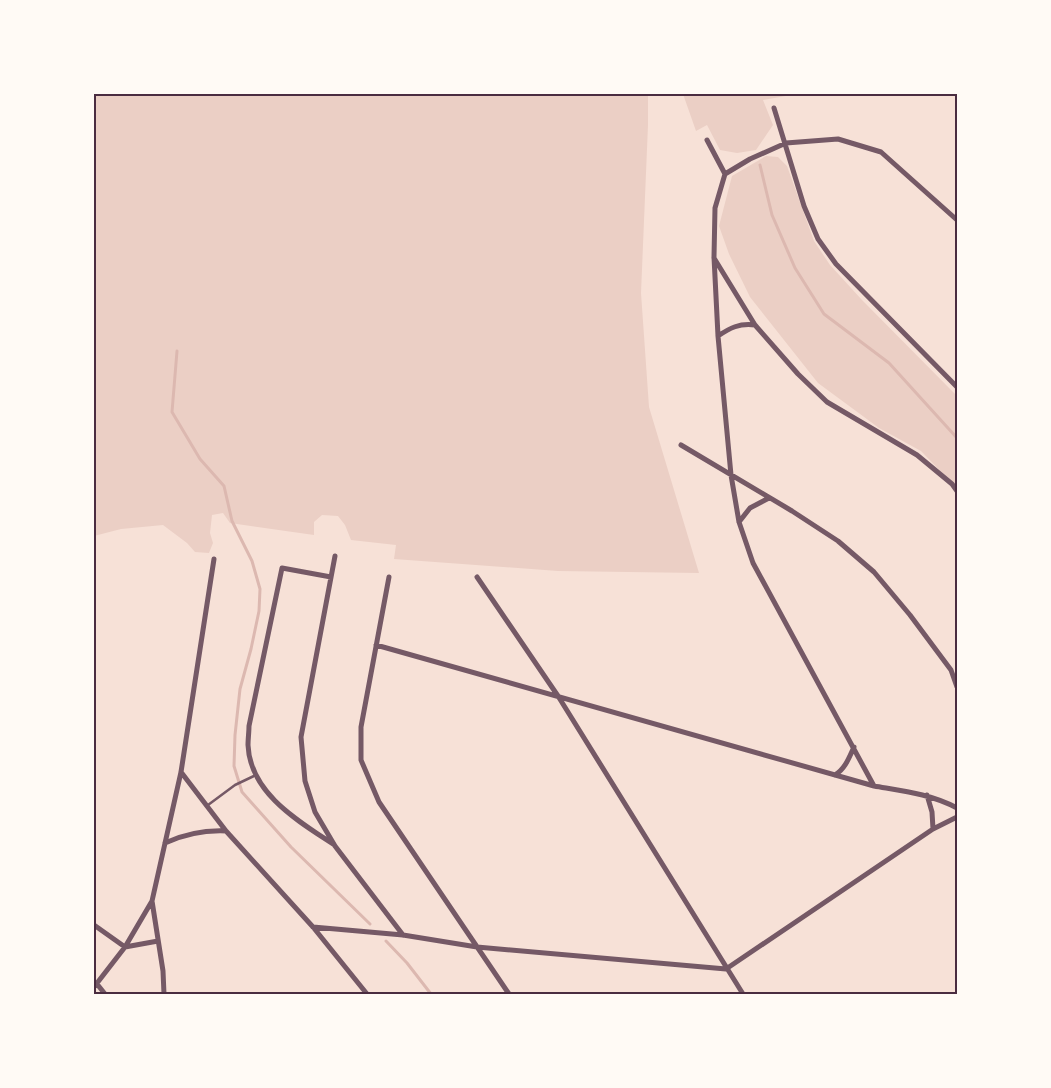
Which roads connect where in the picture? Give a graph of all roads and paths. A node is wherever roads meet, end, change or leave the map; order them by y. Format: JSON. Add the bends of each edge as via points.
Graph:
{"nodes":[{"id":1,"x":774,"y":108,"type":"dead end"},
{"id":2,"x":707,"y":140,"type":"dead end"},
{"id":3,"x":786,"y":143,"type":"junction"},
{"id":4,"x":724,"y":174,"type":"junction"},
{"id":5,"x":957,"y":220,"type":"edge"},
{"id":6,"x":714,"y":257,"type":"junction"},
{"id":7,"x":755,"y":325,"type":"junction"},
{"id":8,"x":718,"y":336,"type":"junction"},
{"id":9,"x":957,"y":387,"type":"edge"},
{"id":10,"x":681,"y":445,"type":"dead end"},
{"id":11,"x":731,"y":475,"type":"junction"},
{"id":12,"x":957,"y":491,"type":"edge"},
{"id":13,"x":769,"y":498,"type":"junction"},
{"id":14,"x":739,"y":522,"type":"junction"},
{"id":15,"x":336,"y":556,"type":"dead end"},
{"id":16,"x":214,"y":559,"type":"dead end"},
{"id":17,"x":331,"y":577,"type":"junction"},
{"id":18,"x":389,"y":577,"type":"dead end"},
{"id":19,"x":476,"y":577,"type":"dead end"},
{"id":20,"x":376,"y":645,"type":"junction"},
{"id":21,"x":957,"y":687,"type":"edge"},
{"id":22,"x":558,"y":696,"type":"junction"},
{"id":23,"x":854,"y":747,"type":"junction"},
{"id":24,"x":180,"y":772,"type":"junction"},
{"id":25,"x":256,"y":775,"type":"junction"},
{"id":26,"x":835,"y":775,"type":"junction"},
{"id":27,"x":874,"y":786,"type":"junction"},
{"id":28,"x":927,"y":795,"type":"junction"},
{"id":29,"x":207,"y":806,"type":"junction"},
{"id":30,"x":957,"y":808,"type":"edge"},
{"id":31,"x":957,"y":817,"type":"edge"},
{"id":32,"x":933,"y":829,"type":"junction"},
{"id":33,"x":226,"y":831,"type":"junction"},
{"id":34,"x":165,"y":843,"type":"junction"},
{"id":35,"x":335,"y":846,"type":"junction"},
{"id":36,"x":152,"y":901,"type":"junction"},
{"id":37,"x":94,"y":925,"type":"edge"},
{"id":38,"x":313,"y":927,"type":"junction"},
{"id":39,"x":403,"y":935,"type":"junction"},
{"id":40,"x":158,"y":941,"type":"junction"},
{"id":41,"x":125,"y":947,"type":"junction"},
{"id":42,"x":477,"y":947,"type":"junction"},
{"id":43,"x":726,"y":969,"type":"junction"},
{"id":44,"x":96,"y":985,"type":"edge"},
{"id":45,"x":105,"y":994,"type":"edge"},
{"id":46,"x":164,"y":994,"type":"edge"},
{"id":47,"x":367,"y":994,"type":"edge"},
{"id":48,"x":509,"y":994,"type":"edge"},
{"id":49,"x":743,"y":994,"type":"edge"}],
"edges":[{"from":1,"to":3,"type":"street"},
{"from":2,"to":4,"type":"street"},
{"from":3,"to":4,"type":"street"},
{"from":3,"to":5,"type":"street","via":[[838,139],[880,152]]},
{"from":3,"to":9,"type":"street","via":[[804,206],[818,239],[836,264]]},
{"from":4,"to":6,"type":"street","via":[[715,208]]},
{"from":6,"to":7,"type":"street"},
{"from":6,"to":8,"type":"street"},
{"from":7,"to":8,"type":"street","via":[[743,324]]},
{"from":7,"to":12,"type":"street","via":[[827,402],[917,455]]},
{"from":8,"to":11,"type":"street"},
{"from":10,"to":11,"type":"street"},
{"from":11,"to":13,"type":"street"},
{"from":11,"to":14,"type":"street"},
{"from":13,"to":14,"type":"street","via":[[750,508]]},
{"from":13,"to":21,"type":"street","via":[[838,541],[874,572],[928,638],[950,670]]},
{"from":14,"to":23,"type":"street","via":[[753,563]]},
{"from":15,"to":17,"type":"street"},
{"from":16,"to":24,"type":"street"},
{"from":17,"to":25,"type":"street","via":[[282,568],[249,726],[248,746]]},
{"from":17,"to":35,"type":"street","via":[[300,737],[305,781],[316,812]]},
{"from":18,"to":20,"type":"street"},
{"from":19,"to":22,"type":"street"},
{"from":20,"to":22,"type":"street"},
{"from":20,"to":42,"type":"street","via":[[361,727],[361,760],[379,802]]},
{"from":22,"to":26,"type":"street"},
{"from":22,"to":43,"type":"street"},
{"from":23,"to":26,"type":"street","via":[[845,766]]},
{"from":23,"to":27,"type":"street"},
{"from":24,"to":29,"type":"street"},
{"from":24,"to":34,"type":"street"},
{"from":25,"to":29,"type":"lane","via":[[235,785]]},
{"from":25,"to":35,"type":"street","via":[[290,815]]},
{"from":26,"to":27,"type":"street"},
{"from":27,"to":28,"type":"street"},
{"from":28,"to":30,"type":"street"},
{"from":28,"to":32,"type":"street"},
{"from":29,"to":33,"type":"street"},
{"from":31,"to":32,"type":"street"},
{"from":32,"to":43,"type":"street"},
{"from":33,"to":34,"type":"street","via":[[194,832]]},
{"from":33,"to":38,"type":"street"},
{"from":34,"to":36,"type":"street"},
{"from":35,"to":39,"type":"street"},
{"from":36,"to":40,"type":"street"},
{"from":36,"to":41,"type":"street"},
{"from":37,"to":41,"type":"street"},
{"from":38,"to":39,"type":"street"},
{"from":38,"to":47,"type":"street"},
{"from":39,"to":42,"type":"street"},
{"from":40,"to":41,"type":"street"},
{"from":40,"to":46,"type":"street"},
{"from":41,"to":44,"type":"street"},
{"from":42,"to":43,"type":"street"},
{"from":42,"to":48,"type":"street"},
{"from":43,"to":49,"type":"street"},
{"from":44,"to":45,"type":"street"}]}
